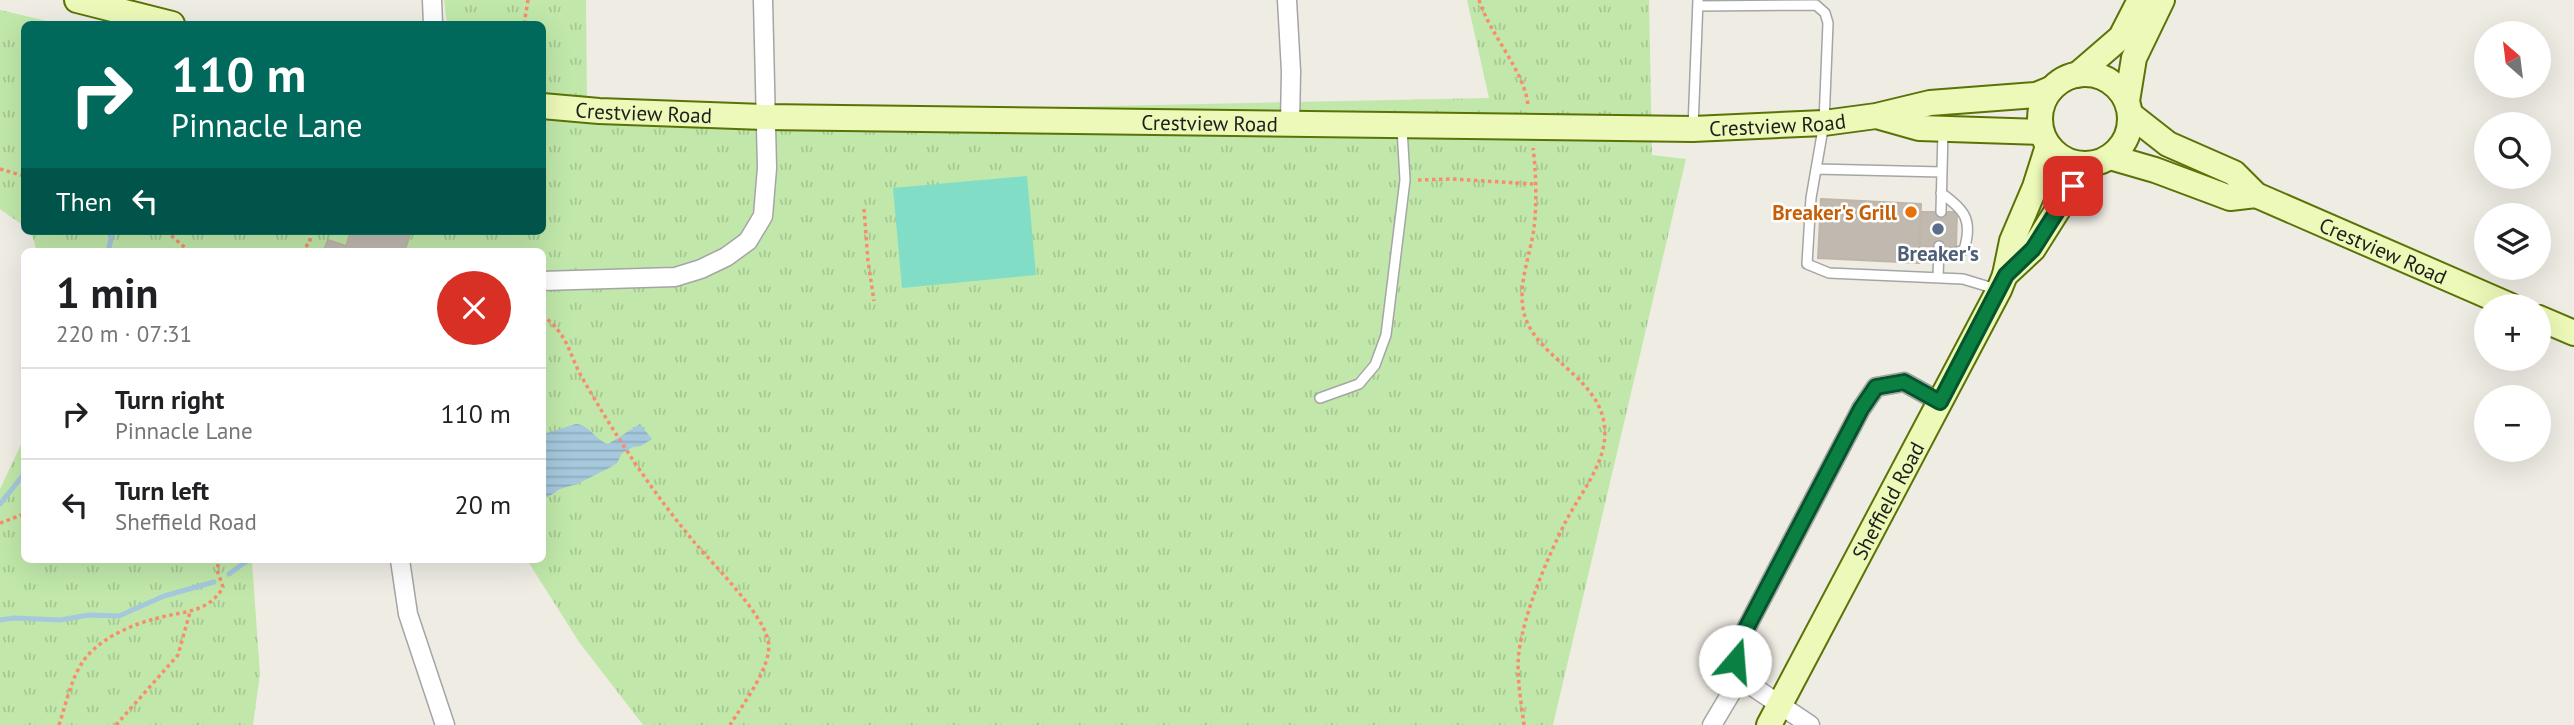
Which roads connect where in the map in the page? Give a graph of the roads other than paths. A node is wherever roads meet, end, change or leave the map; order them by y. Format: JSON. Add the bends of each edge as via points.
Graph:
{"nodes":[{"id":1,"x":77,"y":0,"type":"edge"},
{"id":2,"x":432,"y":0,"type":"edge"},
{"id":3,"x":763,"y":0,"type":"edge"},
{"id":4,"x":1287,"y":0,"type":"edge"},
{"id":5,"x":2140,"y":0,"type":"edge"},
{"id":6,"x":2162,"y":0,"type":"edge"},
{"id":7,"x":1698,"y":3,"type":"edge"},
{"id":8,"x":160,"y":21,"type":"edge"},
{"id":9,"x":433,"y":21,"type":"edge"},
{"id":10,"x":2077,"y":75,"type":"junction"},
{"id":11,"x":2051,"y":89,"type":"junction"},
{"id":12,"x":546,"y":106,"type":"edge"},
{"id":13,"x":2129,"y":108,"type":"junction"},
{"id":14,"x":1876,"y":116,"type":"junction"},
{"id":15,"x":765,"y":117,"type":"junction"},
{"id":16,"x":1824,"y":123,"type":"junction"},
{"id":17,"x":1290,"y":124,"type":"junction"},
{"id":18,"x":1402,"y":126,"type":"junction"},
{"id":19,"x":1693,"y":129,"type":"junction"},
{"id":20,"x":1942,"y":129,"type":"junction"},
{"id":21,"x":2044,"y":139,"type":"junction"},
{"id":22,"x":2110,"y":157,"type":"junction"},
{"id":23,"x":2086,"y":165,"type":"junction"},
{"id":24,"x":1816,"y":169,"type":"junction"},
{"id":25,"x":1942,"y":172,"type":"junction"},
{"id":26,"x":1941,"y":193,"type":"junction"},
{"id":27,"x":2256,"y":195,"type":"junction"},
{"id":28,"x":1941,"y":212,"type":"dead end"},
{"id":29,"x":1939,"y":246,"type":"dead end"},
{"id":30,"x":1938,"y":258,"type":"junction"},
{"id":31,"x":1938,"y":278,"type":"junction"},
{"id":32,"x":546,"y":281,"type":"edge"},
{"id":33,"x":2003,"y":282,"type":"junction"},
{"id":34,"x":2483,"y":294,"type":"edge"},
{"id":35,"x":2551,"y":323,"type":"edge"},
{"id":36,"x":2574,"y":334,"type":"edge"},
{"id":37,"x":1320,"y":398,"type":"dead end"},
{"id":38,"x":1940,"y":402,"type":"junction"},
{"id":39,"x":400,"y":563,"type":"edge"},
{"id":40,"x":1740,"y":678,"type":"junction"},
{"id":41,"x":1775,"y":715,"type":"edge"},
{"id":42,"x":445,"y":725,"type":"edge"},
{"id":43,"x":1713,"y":725,"type":"edge"},
{"id":44,"x":1810,"y":725,"type":"edge"}],
"edges":[{"from":1,"to":8,"type":"street"},
{"from":2,"to":9,"type":"street"},
{"from":3,"to":15,"type":"street"},
{"from":4,"to":17,"type":"street"},
{"from":5,"to":10,"type":"street","via":[[2121,37]]},
{"from":6,"to":13,"type":"street","via":[[2134,58]]},
{"from":7,"to":16,"type":"lane","via":[[1816,5],[1825,13]]},
{"from":7,"to":19,"type":"lane"},
{"from":10,"to":11,"type":"street"},
{"from":10,"to":13,"type":"street","via":[[2107,79],[2119,88]]},
{"from":11,"to":14,"type":"street","name":"Crestview Road","via":[[2036,95],[1930,103]]},
{"from":11,"to":21,"type":"street","via":[[2041,109]]},
{"from":12,"to":15,"type":"street","name":"Crestview Road"},
{"from":13,"to":22,"type":"street","via":[[2130,130],[2124,144]]},
{"from":13,"to":27,"type":"street","name":"Crestview Road","via":[[2168,144],[2234,173]]},
{"from":14,"to":16,"type":"street","name":"Crestview Road"},
{"from":14,"to":20,"type":"street","name":"Crestview Road"},
{"from":15,"to":17,"type":"street","name":"Crestview Road"},
{"from":15,"to":32,"type":"street","via":[[763,216],[748,241],[701,270],[675,277]]},
{"from":16,"to":19,"type":"street","name":"Crestview Road"},
{"from":16,"to":24,"type":"lane"},
{"from":17,"to":18,"type":"street","name":"Crestview Road"},
{"from":18,"to":19,"type":"street","name":"Crestview Road"},
{"from":18,"to":37,"type":"lane","via":[[1405,180],[1386,335],[1375,365],[1359,384]]},
{"from":20,"to":21,"type":"street","name":"Crestview Road"},
{"from":20,"to":25,"type":"lane"},
{"from":21,"to":23,"type":"street","via":[[2058,156]]},
{"from":21,"to":33,"type":"street","name":"Sheffield Road","via":[[2035,187],[2012,241]]},
{"from":22,"to":23,"type":"street"},
{"from":22,"to":27,"type":"street","name":"Crestview Road","via":[[2230,198]]},
{"from":23,"to":33,"type":"street","name":"Sheffield Road","via":[[2033,249]]},
{"from":24,"to":25,"type":"lane"},
{"from":24,"to":31,"type":"lane","via":[[1807,264],[1829,273]]},
{"from":25,"to":26,"type":"lane"},
{"from":26,"to":28,"type":"lane"},
{"from":26,"to":30,"type":"lane","via":[[1962,208],[1968,238],[1964,250]]},
{"from":27,"to":34,"type":"street","name":"Crestview Road"},
{"from":29,"to":30,"type":"lane"},
{"from":30,"to":31,"type":"lane"},
{"from":31,"to":33,"type":"lane"},
{"from":33,"to":38,"type":"street","name":"Sheffield Road"},
{"from":35,"to":36,"type":"street"},
{"from":38,"to":40,"type":"street","via":[[1904,382],[1876,387],[1737,646]]},
{"from":38,"to":41,"type":"street","name":"Sheffield Road"},
{"from":39,"to":42,"type":"street","via":[[408,614]]},
{"from":40,"to":41,"type":"street"},
{"from":40,"to":43,"type":"street"},
{"from":41,"to":44,"type":"street"}]}
